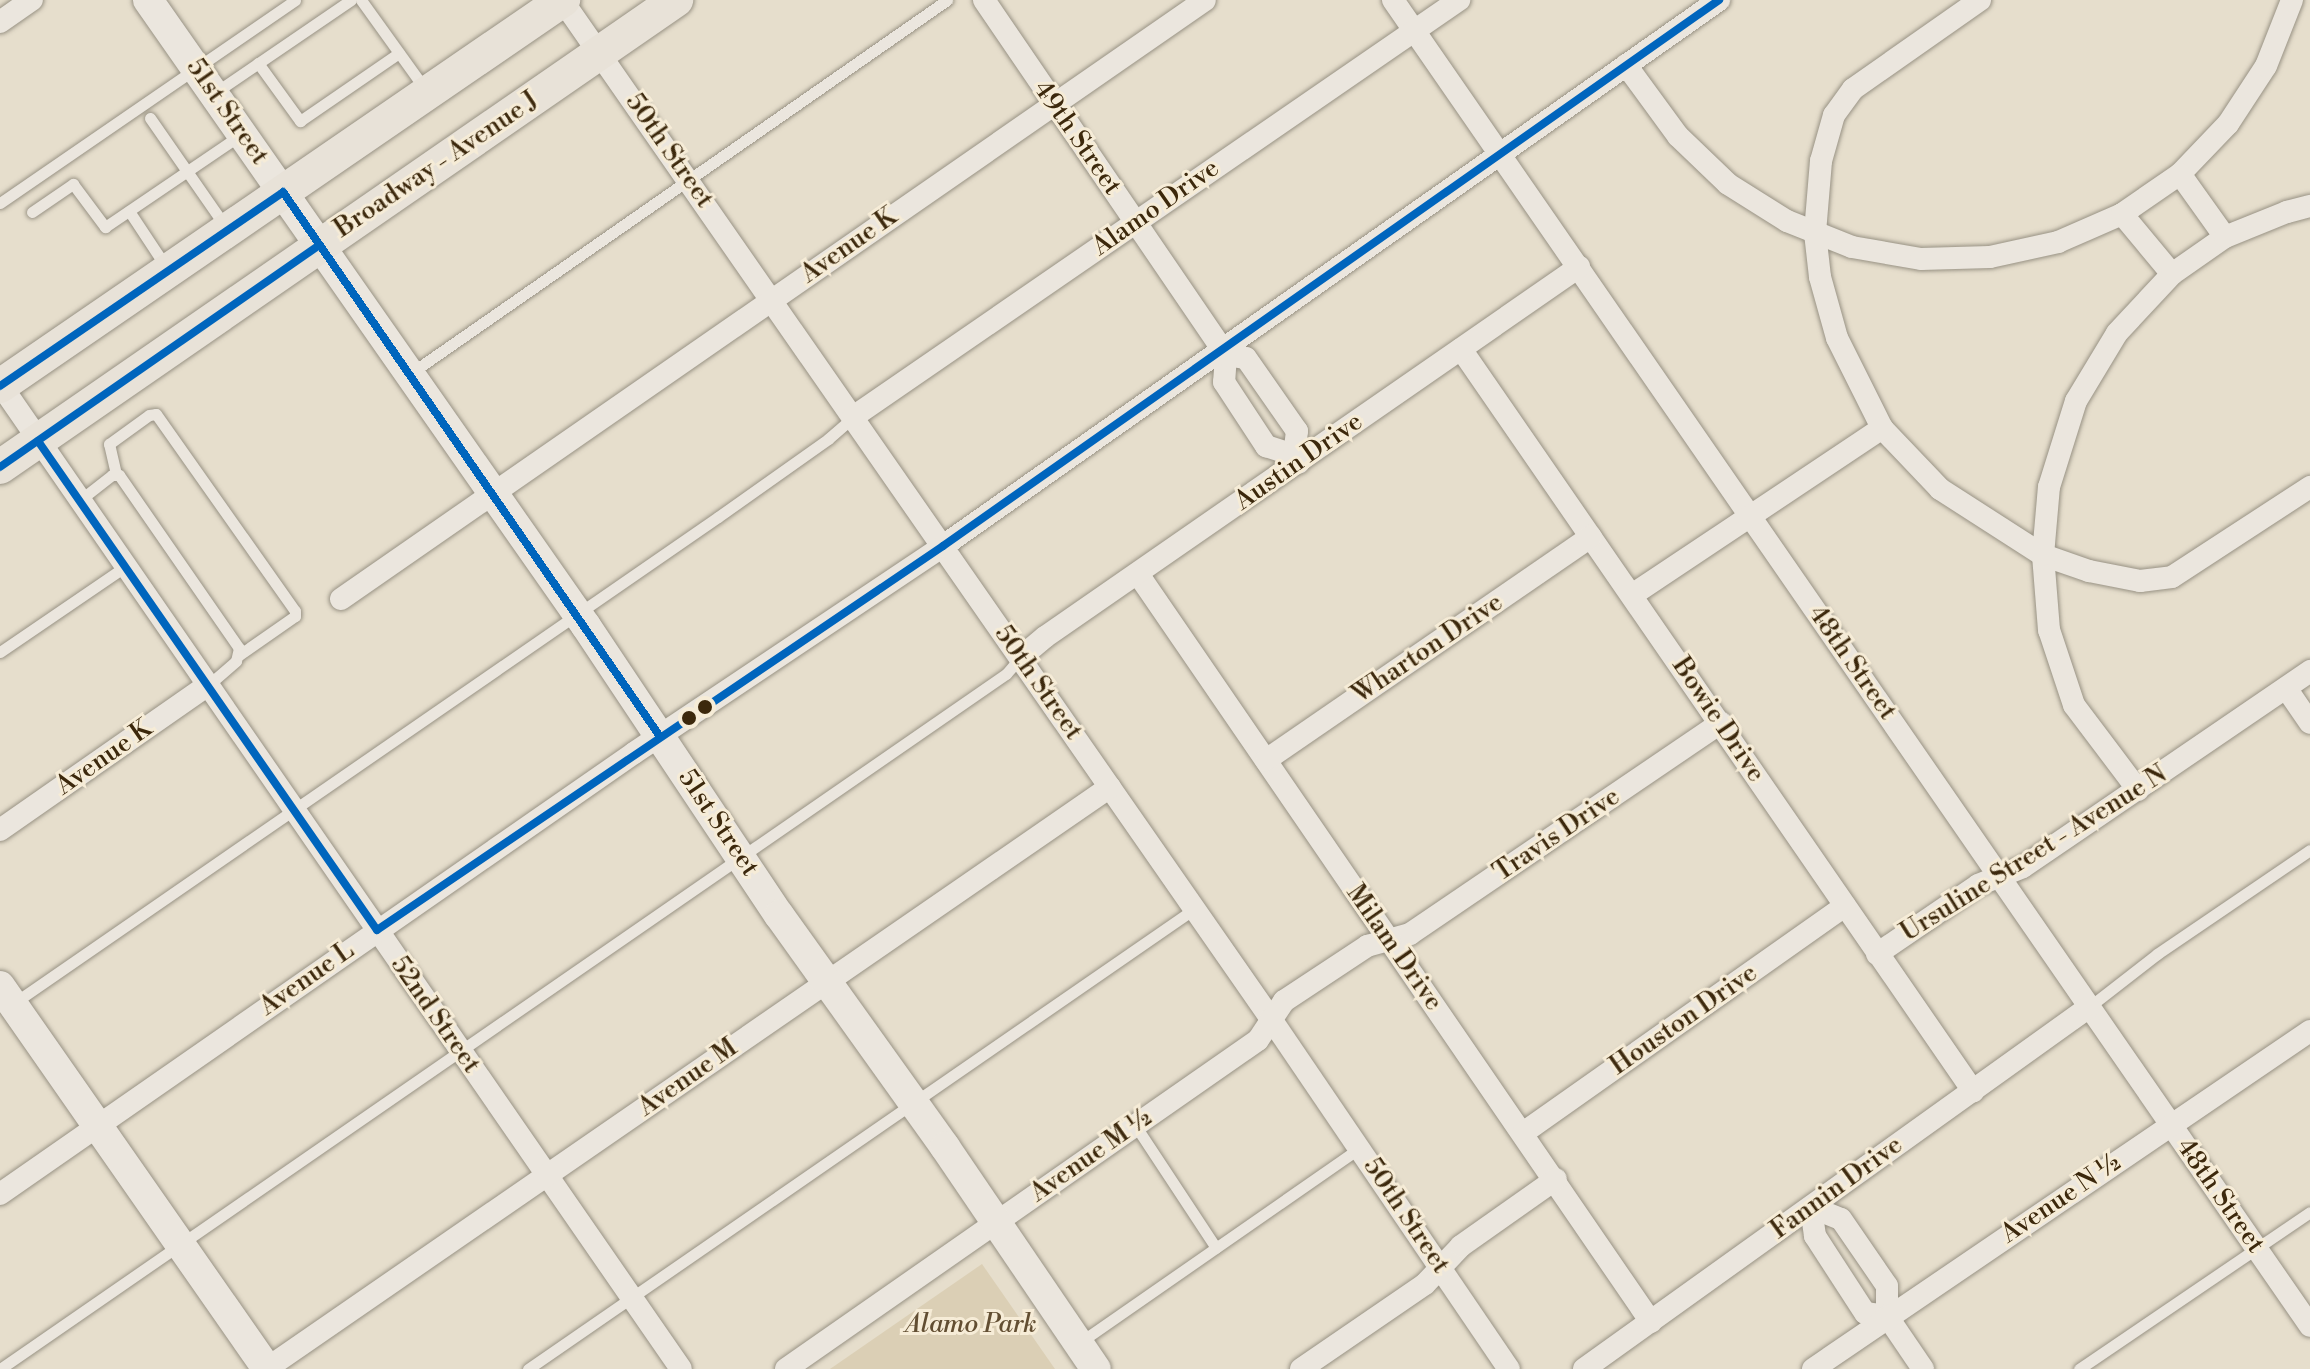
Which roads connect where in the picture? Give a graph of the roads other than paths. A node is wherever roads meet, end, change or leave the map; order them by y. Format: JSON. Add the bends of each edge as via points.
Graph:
{"nodes":[{"id":1,"x":32,"y":0,"type":"edge"},
{"id":2,"x":148,"y":0,"type":"edge"},
{"id":3,"x":295,"y":0,"type":"edge"},
{"id":4,"x":351,"y":0,"type":"edge"},
{"id":5,"x":361,"y":0,"type":"edge"},
{"id":6,"x":562,"y":0,"type":"edge"},
{"id":7,"x":676,"y":0,"type":"edge"},
{"id":8,"x":947,"y":0,"type":"edge"},
{"id":9,"x":984,"y":0,"type":"edge"},
{"id":10,"x":1205,"y":0,"type":"edge"},
{"id":11,"x":1393,"y":0,"type":"edge"},
{"id":12,"x":1459,"y":0,"type":"edge"},
{"id":13,"x":1719,"y":0,"type":"edge"},
{"id":14,"x":1980,"y":0,"type":"edge"},
{"id":15,"x":2292,"y":0,"type":"edge"},
{"id":16,"x":0,"y":22,"type":"edge"},
{"id":17,"x":1415,"y":31,"type":"junction"},
{"id":18,"x":399,"y":53,"type":"junction"},
{"id":19,"x":600,"y":53,"type":"junction"},
{"id":20,"x":258,"y":63,"type":"junction"},
{"id":21,"x":1626,"y":65,"type":"junction"},
{"id":22,"x":196,"y":68,"type":"junction"},
{"id":23,"x":214,"y":93,"type":"junction"},
{"id":24,"x":427,"y":93,"type":"junction"},
{"id":25,"x":1054,"y":105,"type":"junction"},
{"id":26,"x":150,"y":118,"type":"dead end"},
{"id":27,"x":242,"y":133,"type":"junction"},
{"id":28,"x":1500,"y":154,"type":"junction"},
{"id":29,"x":186,"y":172,"type":"junction"},
{"id":30,"x":2180,"y":174,"type":"junction"},
{"id":31,"x":689,"y":179,"type":"junction"},
{"id":32,"x":283,"y":192,"type":"junction"},
{"id":33,"x":0,"y":203,"type":"edge"},
{"id":34,"x":2310,"y":206,"type":"edge"},
{"id":35,"x":129,"y":211,"type":"junction"},
{"id":36,"x":32,"y":212,"type":"dead end"},
{"id":37,"x":2122,"y":214,"type":"junction"},
{"id":38,"x":1135,"y":223,"type":"junction"},
{"id":39,"x":228,"y":230,"type":"junction"},
{"id":40,"x":1815,"y":233,"type":"junction"},
{"id":41,"x":2225,"y":237,"type":"junction"},
{"id":42,"x":319,"y":245,"type":"junction"},
{"id":43,"x":1579,"y":267,"type":"junction"},
{"id":44,"x":168,"y":271,"type":"junction"},
{"id":45,"x":2172,"y":274,"type":"junction"},
{"id":46,"x":772,"y":300,"type":"junction"},
{"id":47,"x":1461,"y":349,"type":"junction"},
{"id":48,"x":1224,"y":352,"type":"junction"},
{"id":49,"x":410,"y":373,"type":"junction"},
{"id":50,"x":0,"y":385,"type":"edge"},
{"id":51,"x":853,"y":417,"type":"junction"},
{"id":52,"x":1882,"y":428,"type":"junction"},
{"id":53,"x":38,"y":441,"type":"junction"},
{"id":54,"x":1296,"y":459,"type":"junction"},
{"id":55,"x":0,"y":467,"type":"edge"},
{"id":56,"x":116,"y":474,"type":"junction"},
{"id":57,"x":2310,"y":487,"type":"edge"},
{"id":58,"x":493,"y":493,"type":"junction"},
{"id":59,"x":80,"y":500,"type":"junction"},
{"id":60,"x":1750,"y":516,"type":"junction"},
{"id":61,"x":1591,"y":537,"type":"junction"},
{"id":62,"x":943,"y":546,"type":"junction"},
{"id":63,"x":2043,"y":555,"type":"junction"},
{"id":64,"x":126,"y":566,"type":"junction"},
{"id":65,"x":1138,"y":574,"type":"junction"},
{"id":66,"x":1632,"y":595,"type":"junction"},
{"id":67,"x":341,"y":599,"type":"dead end"},
{"id":68,"x":577,"y":614,"type":"junction"},
{"id":69,"x":0,"y":652,"type":"edge"},
{"id":70,"x":239,"y":655,"type":"junction"},
{"id":71,"x":1020,"y":658,"type":"junction"},
{"id":72,"x":2310,"y":671,"type":"edge"},
{"id":73,"x":208,"y":685,"type":"junction"},
{"id":74,"x":2286,"y":688,"type":"junction"},
{"id":75,"x":1721,"y":723,"type":"junction"},
{"id":76,"x":2310,"y":723,"type":"edge"},
{"id":77,"x":659,"y":735,"type":"junction"},
{"id":78,"x":1266,"y":760,"type":"junction"},
{"id":79,"x":1110,"y":787,"type":"junction"},
{"id":80,"x":2138,"y":790,"type":"junction"},
{"id":81,"x":294,"y":810,"type":"junction"},
{"id":82,"x":0,"y":830,"type":"edge"},
{"id":83,"x":2310,"y":850,"type":"edge"},
{"id":84,"x":739,"y":856,"type":"junction"},
{"id":85,"x":1999,"y":877,"type":"junction"},
{"id":86,"x":1845,"y":906,"type":"junction"},
{"id":87,"x":1194,"y":909,"type":"junction"},
{"id":88,"x":377,"y":930,"type":"junction"},
{"id":89,"x":1389,"y":940,"type":"junction"},
{"id":90,"x":1877,"y":954,"type":"junction"},
{"id":91,"x":827,"y":982,"type":"junction"},
{"id":92,"x":4,"y":1001,"type":"edge"},
{"id":93,"x":2089,"y":1007,"type":"junction"},
{"id":94,"x":1271,"y":1019,"type":"junction"},
{"id":95,"x":2310,"y":1031,"type":"edge"},
{"id":96,"x":460,"y":1050,"type":"junction"},
{"id":97,"x":1973,"y":1091,"type":"junction"},
{"id":98,"x":913,"y":1103,"type":"junction"},
{"id":99,"x":99,"y":1125,"type":"junction"},
{"id":100,"x":1135,"y":1125,"type":"junction"},
{"id":101,"x":2170,"y":1125,"type":"junction"},
{"id":102,"x":1523,"y":1133,"type":"junction"},
{"id":103,"x":1360,"y":1148,"type":"junction"},
{"id":104,"x":547,"y":1175,"type":"junction"},
{"id":105,"x":1556,"y":1179,"type":"junction"},
{"id":106,"x":0,"y":1194,"type":"edge"},
{"id":107,"x":1811,"y":1207,"type":"junction"},
{"id":108,"x":2310,"y":1212,"type":"edge"},
{"id":109,"x":995,"y":1222,"type":"junction"},
{"id":110,"x":180,"y":1244,"type":"junction"},
{"id":111,"x":1216,"y":1248,"type":"junction"},
{"id":112,"x":2257,"y":1249,"type":"junction"},
{"id":113,"x":1441,"y":1268,"type":"junction"},
{"id":114,"x":631,"y":1297,"type":"junction"},
{"id":115,"x":1887,"y":1316,"type":"junction"},
{"id":116,"x":1651,"y":1322,"type":"junction"},
{"id":117,"x":2310,"y":1326,"type":"edge"},
{"id":118,"x":1078,"y":1343,"type":"junction"},
{"id":119,"x":0,"y":1369,"type":"edge"},
{"id":120,"x":267,"y":1369,"type":"edge"},
{"id":121,"x":528,"y":1369,"type":"edge"},
{"id":122,"x":681,"y":1369,"type":"edge"},
{"id":123,"x":786,"y":1369,"type":"edge"},
{"id":124,"x":1096,"y":1369,"type":"edge"},
{"id":125,"x":1301,"y":1369,"type":"edge"},
{"id":126,"x":1509,"y":1369,"type":"edge"},
{"id":127,"x":1584,"y":1369,"type":"edge"},
{"id":128,"x":1813,"y":1369,"type":"edge"},
{"id":129,"x":1923,"y":1369,"type":"edge"},
{"id":130,"x":2079,"y":1369,"type":"edge"}],
"edges":[{"from":1,"to":16,"type":"street"},
{"from":2,"to":22,"type":"street","name":"51st Street"},
{"from":3,"to":22,"type":"lane"},
{"from":4,"to":20,"type":"lane"},
{"from":5,"to":18,"type":"lane"},
{"from":6,"to":19,"type":"street","name":"50th Street"},
{"from":6,"to":24,"type":"main road"},
{"from":7,"to":19,"type":"main road","name":"Broadway - Avenue J"},
{"from":8,"to":31,"type":"lane"},
{"from":9,"to":25,"type":"street","name":"49th Street"},
{"from":10,"to":25,"type":"street","name":"Avenue K"},
{"from":11,"to":17,"type":"street","name":"48th Street"},
{"from":12,"to":17,"type":"street","name":"Alamo Drive"},
{"from":13,"to":21,"type":"street","name":"Avenue L"},
{"from":14,"to":40,"type":"street","via":[[1853,89],[1834,115],[1821,161]]},
{"from":15,"to":30,"type":"street","via":[[2258,77],[2228,124]]},
{"from":17,"to":28,"type":"street","name":"48th Street"},
{"from":17,"to":38,"type":"street","name":"Alamo Drive"},
{"from":18,"to":20,"type":"lane","via":[[300,121]]},
{"from":18,"to":24,"type":"lane"},
{"from":19,"to":31,"type":"street","name":"50th Street"},
{"from":19,"to":42,"type":"main road","name":"Broadway - Avenue J"},
{"from":20,"to":23,"type":"lane"},
{"from":21,"to":28,"type":"street","name":"Avenue L"},
{"from":21,"to":40,"type":"street","via":[[1678,136],[1728,184]]},
{"from":22,"to":23,"type":"street","name":"51st Street"},
{"from":22,"to":33,"type":"lane"},
{"from":23,"to":27,"type":"street","name":"51st Street"},
{"from":24,"to":32,"type":"main road"},
{"from":25,"to":38,"type":"street","name":"49th Street"},
{"from":25,"to":46,"type":"street","name":"Avenue K"},
{"from":26,"to":29,"type":"lane"},
{"from":27,"to":29,"type":"lane"},
{"from":27,"to":32,"type":"street","name":"51st Street"},
{"from":28,"to":43,"type":"street","name":"48th Street"},
{"from":28,"to":48,"type":"street","name":"Avenue L"},
{"from":29,"to":35,"type":"lane"},
{"from":29,"to":39,"type":"lane"},
{"from":30,"to":37,"type":"street"},
{"from":30,"to":41,"type":"street"},
{"from":31,"to":46,"type":"street","name":"50th Street"},
{"from":31,"to":49,"type":"lane"},
{"from":32,"to":39,"type":"main road"},
{"from":32,"to":42,"type":"street","name":"51st Street"},
{"from":34,"to":41,"type":"street"},
{"from":35,"to":36,"type":"lane","via":[[105,227],[73,184]]},
{"from":35,"to":44,"type":"lane"},
{"from":37,"to":40,"type":"street","via":[[2058,242],[1990,257],[1921,259],[1852,247]]},
{"from":37,"to":45,"type":"street"},
{"from":38,"to":48,"type":"street","name":"49th Street"},
{"from":38,"to":51,"type":"street","name":"Alamo Drive"},
{"from":39,"to":44,"type":"main road"},
{"from":40,"to":52,"type":"street","via":[[1820,277],[1837,338]]},
{"from":41,"to":45,"type":"street"},
{"from":42,"to":49,"type":"street","name":"51st Street"},
{"from":42,"to":53,"type":"main road","name":"Broadway - Avenue J"},
{"from":43,"to":47,"type":"street","name":"Austin Drive"},
{"from":43,"to":60,"type":"street","name":"48th Street"},
{"from":44,"to":50,"type":"main road"},
{"from":45,"to":63,"type":"street","via":[[2117,333],[2076,401],[2049,487]]},
{"from":46,"to":51,"type":"street","name":"50th Street"},
{"from":46,"to":58,"type":"street","name":"Avenue K"},
{"from":47,"to":54,"type":"street","name":"Austin Drive"},
{"from":47,"to":61,"type":"street","name":"Bowie Drive"},
{"from":48,"to":54,"type":"street","name":"49th Street","via":[[1224,382],[1266,446]]},
{"from":48,"to":54,"type":"street","name":"49th Street","via":[[1246,358],[1297,431]]},
{"from":48,"to":62,"type":"street","name":"Avenue L"},
{"from":49,"to":58,"type":"street","name":"51st Street"},
{"from":50,"to":53,"type":"street","name":"52nd Street"},
{"from":51,"to":62,"type":"street","name":"50th Street"},
{"from":51,"to":68,"type":"lane"},
{"from":52,"to":60,"type":"street"},
{"from":52,"to":63,"type":"street","via":[[1940,489]]},
{"from":53,"to":55,"type":"main road","name":"Broadway - Avenue J"},
{"from":53,"to":59,"type":"street","name":"52nd Street"},
{"from":54,"to":65,"type":"street","name":"Austin Drive"},
{"from":56,"to":59,"type":"lane"},
{"from":56,"to":70,"type":"lane"},
{"from":56,"to":70,"type":"lane","via":[[109,444],[156,414],[295,611]]},
{"from":57,"to":63,"type":"street","via":[[2172,577],[2140,581]]},
{"from":58,"to":67,"type":"street","name":"Avenue K"},
{"from":58,"to":68,"type":"street","name":"51st Street"},
{"from":59,"to":64,"type":"street","name":"52nd Street"},
{"from":60,"to":66,"type":"street"},
{"from":60,"to":85,"type":"street","name":"48th Street"},
{"from":61,"to":66,"type":"street","name":"Bowie Drive"},
{"from":61,"to":78,"type":"street","name":"Wharton Drive"},
{"from":62,"to":71,"type":"street","name":"50th Street"},
{"from":62,"to":77,"type":"street","name":"Avenue L"},
{"from":63,"to":80,"type":"street","via":[[2049,630],[2074,705]]},
{"from":64,"to":69,"type":"lane"},
{"from":64,"to":73,"type":"street","name":"52nd Street"},
{"from":65,"to":71,"type":"street","name":"Austin Drive"},
{"from":65,"to":78,"type":"street","name":"Milam Drive"},
{"from":66,"to":75,"type":"street","name":"Bowie Drive"},
{"from":68,"to":77,"type":"street","name":"51st Street"},
{"from":68,"to":81,"type":"lane"},
{"from":70,"to":73,"type":"lane"},
{"from":71,"to":79,"type":"street","name":"50th Street"},
{"from":71,"to":84,"type":"lane","via":[[1006,674]]},
{"from":72,"to":74,"type":"street","name":"Ursuline Street - Avenue N"},
{"from":73,"to":81,"type":"street","name":"52nd Street"},
{"from":73,"to":82,"type":"street","name":"Avenue K"},
{"from":74,"to":76,"type":"street"},
{"from":74,"to":80,"type":"street","name":"Ursuline Street - Avenue N"},
{"from":75,"to":86,"type":"street","name":"Bowie Drive"},
{"from":75,"to":89,"type":"street","name":"Travis Drive","via":[[1410,934]]},
{"from":77,"to":84,"type":"street","name":"51st Street"},
{"from":77,"to":88,"type":"street","name":"Avenue L"},
{"from":78,"to":89,"type":"street","name":"Milam Drive"},
{"from":79,"to":87,"type":"street","name":"50th Street"},
{"from":79,"to":91,"type":"street","name":"Avenue M"},
{"from":80,"to":85,"type":"street","name":"Ursuline Street - Avenue N","via":[[2023,867]]},
{"from":81,"to":88,"type":"street","name":"52nd Street"},
{"from":81,"to":92,"type":"lane"},
{"from":83,"to":93,"type":"lane"},
{"from":84,"to":91,"type":"street","name":"51st Street"},
{"from":84,"to":96,"type":"lane"},
{"from":85,"to":90,"type":"street","name":"Ursuline Street - Avenue N","via":[[1978,885]]},
{"from":85,"to":93,"type":"street","name":"48th Street"},
{"from":86,"to":90,"type":"street","name":"Bowie Drive"},
{"from":86,"to":102,"type":"street","name":"Houston Drive"},
{"from":87,"to":94,"type":"street","name":"50th Street"},
{"from":87,"to":98,"type":"lane"},
{"from":88,"to":96,"type":"street","name":"52nd Street"},
{"from":88,"to":99,"type":"street","name":"Avenue L"},
{"from":89,"to":94,"type":"street","name":"Avenue M ½","via":[[1367,946],[1284,1001]]},
{"from":89,"to":102,"type":"street","name":"Milam Drive"},
{"from":90,"to":97,"type":"street","name":"Bowie Drive"},
{"from":91,"to":98,"type":"street","name":"51st Street"},
{"from":91,"to":104,"type":"street","name":"Avenue M"},
{"from":92,"to":99,"type":"street"},
{"from":93,"to":97,"type":"street","name":"Fannin Drive"},
{"from":93,"to":101,"type":"street","name":"48th Street"},
{"from":94,"to":100,"type":"street","name":"Avenue M ½","via":[[1258,1040]]},
{"from":94,"to":103,"type":"street","name":"50th Street"},
{"from":95,"to":101,"type":"street","name":"Avenue N ½"},
{"from":96,"to":104,"type":"street","name":"52nd Street"},
{"from":96,"to":110,"type":"lane"},
{"from":97,"to":107,"type":"street","name":"Fannin Drive"},
{"from":98,"to":109,"type":"street","name":"51st Street"},
{"from":98,"to":114,"type":"lane"},
{"from":99,"to":106,"type":"street","name":"Avenue L"},
{"from":99,"to":110,"type":"street"},
{"from":100,"to":109,"type":"street","name":"Avenue M ½"},
{"from":100,"to":111,"type":"lane"},
{"from":101,"to":112,"type":"street","name":"48th Street"},
{"from":101,"to":115,"type":"street","name":"Avenue N ½"},
{"from":102,"to":105,"type":"street","name":"Milam Drive"},
{"from":103,"to":111,"type":"lane"},
{"from":103,"to":113,"type":"street","name":"50th Street"},
{"from":104,"to":114,"type":"street","name":"52nd Street"},
{"from":104,"to":120,"type":"street","name":"Avenue M"},
{"from":105,"to":113,"type":"street","via":[[1461,1246]]},
{"from":105,"to":116,"type":"street","name":"Milam Drive"},
{"from":107,"to":115,"type":"street","via":[[1815,1236],[1865,1313]]},
{"from":107,"to":115,"type":"street","via":[[1841,1219],[1887,1286]]},
{"from":107,"to":116,"type":"street","name":"Fannin Drive"},
{"from":108,"to":112,"type":"lane"},
{"from":109,"to":118,"type":"street","name":"51st Street"},
{"from":109,"to":123,"type":"street","name":"Avenue M ½"},
{"from":110,"to":119,"type":"lane"},
{"from":110,"to":120,"type":"street"},
{"from":111,"to":118,"type":"lane"},
{"from":112,"to":117,"type":"street","name":"48th Street"},
{"from":112,"to":130,"type":"lane"},
{"from":113,"to":125,"type":"street"},
{"from":113,"to":126,"type":"street","name":"50th Street"},
{"from":114,"to":121,"type":"lane"},
{"from":114,"to":122,"type":"street","name":"52nd Street"},
{"from":115,"to":128,"type":"street","name":"Avenue N ½"},
{"from":115,"to":129,"type":"street"},
{"from":116,"to":127,"type":"street","name":"Fannin Drive"},
{"from":118,"to":124,"type":"street","name":"51st Street"}]}
